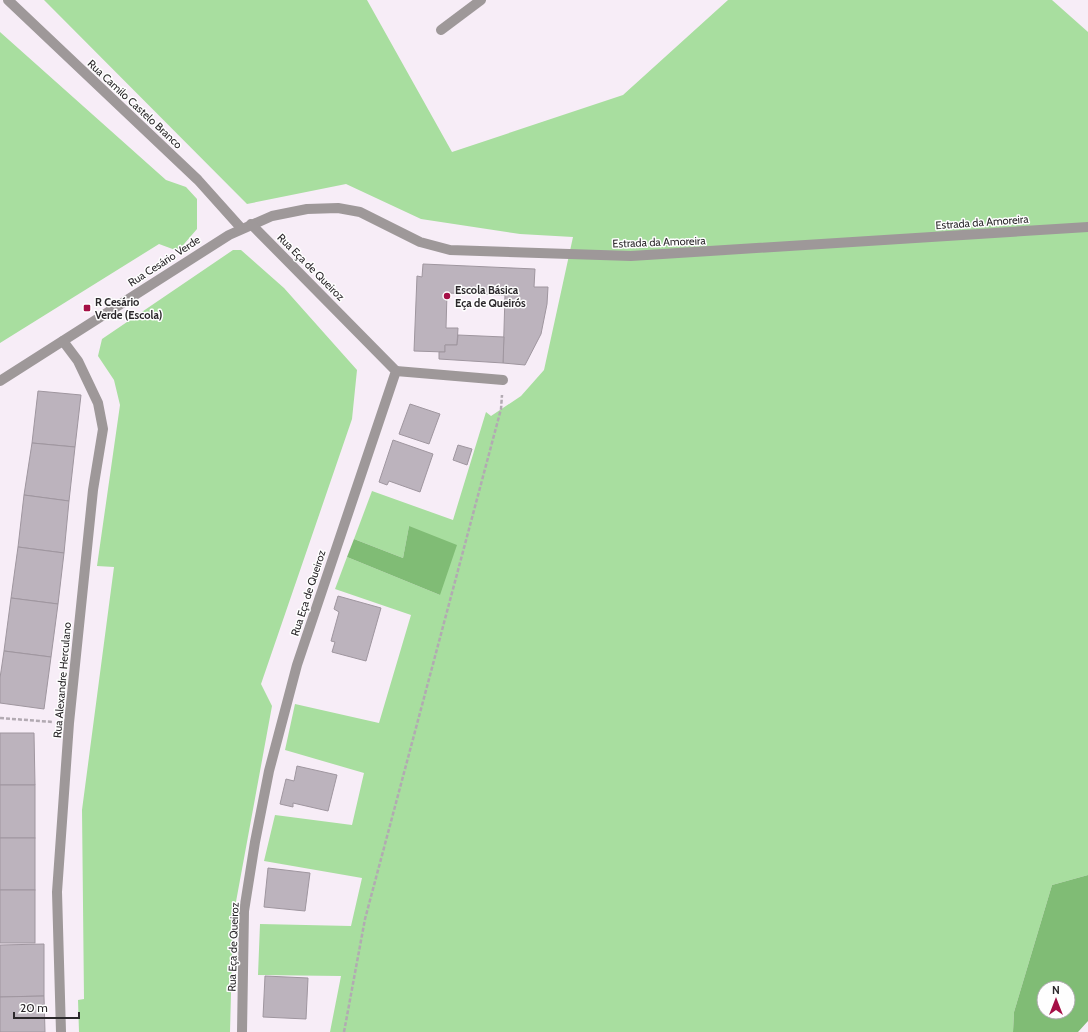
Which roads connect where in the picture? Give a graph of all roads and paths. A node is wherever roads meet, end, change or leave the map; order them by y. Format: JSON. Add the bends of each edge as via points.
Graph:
{"nodes":[{"id":1,"x":8,"y":0,"type":"edge"},
{"id":2,"x":481,"y":0,"type":"edge"},
{"id":3,"x":441,"y":30,"type":"dead end"},
{"id":4,"x":251,"y":224,"type":"junction"},
{"id":5,"x":241,"y":228,"type":"junction"},
{"id":6,"x":1088,"y":228,"type":"edge"},
{"id":7,"x":63,"y":341,"type":"junction"},
{"id":8,"x":396,"y":370,"type":"junction"},
{"id":9,"x":0,"y":380,"type":"edge"},
{"id":10,"x":503,"y":380,"type":"joint"},
{"id":11,"x":0,"y":718,"type":"edge"},
{"id":12,"x":69,"y":723,"type":"junction"},
{"id":13,"x":61,"y":1032,"type":"edge"},
{"id":14,"x":242,"y":1032,"type":"edge"},
{"id":15,"x":344,"y":1032,"type":"edge"}],
"edges":[{"from":1,"to":5,"type":"street","name":"Rua Camilo Castelo Branco","via":[[198,180]]},
{"from":2,"to":3,"type":"street"},
{"from":4,"to":5,"type":"street","name":"Estrada da Amoreira"},
{"from":4,"to":6,"type":"street","name":"Estrada da Amoreira","via":[[289,212],[325,207],[338,208],[360,212],[420,242],[450,250],[631,256]]},
{"from":4,"to":8,"type":"street","name":"Rua Eça de Queiroz"},
{"from":5,"to":7,"type":"street","name":"Rua Cesário Verde"},
{"from":7,"to":9,"type":"street","name":"Rua Cesário Verde"},
{"from":7,"to":12,"type":"street","name":"Rua Alexandre Herculano","via":[[78,362],[98,403],[104,429],[93,490]]},
{"from":8,"to":10,"type":"street"},
{"from":8,"to":14,"type":"street","name":"Rua Eça de Queiroz","via":[[297,665],[269,771],[244,911]]},
{"from":10,"to":15,"type":"path","via":[[501,409],[365,919]]},
{"from":11,"to":12,"type":"path"},
{"from":12,"to":13,"type":"street","name":"Rua Alexandre Herculano","via":[[57,892]]}]}
